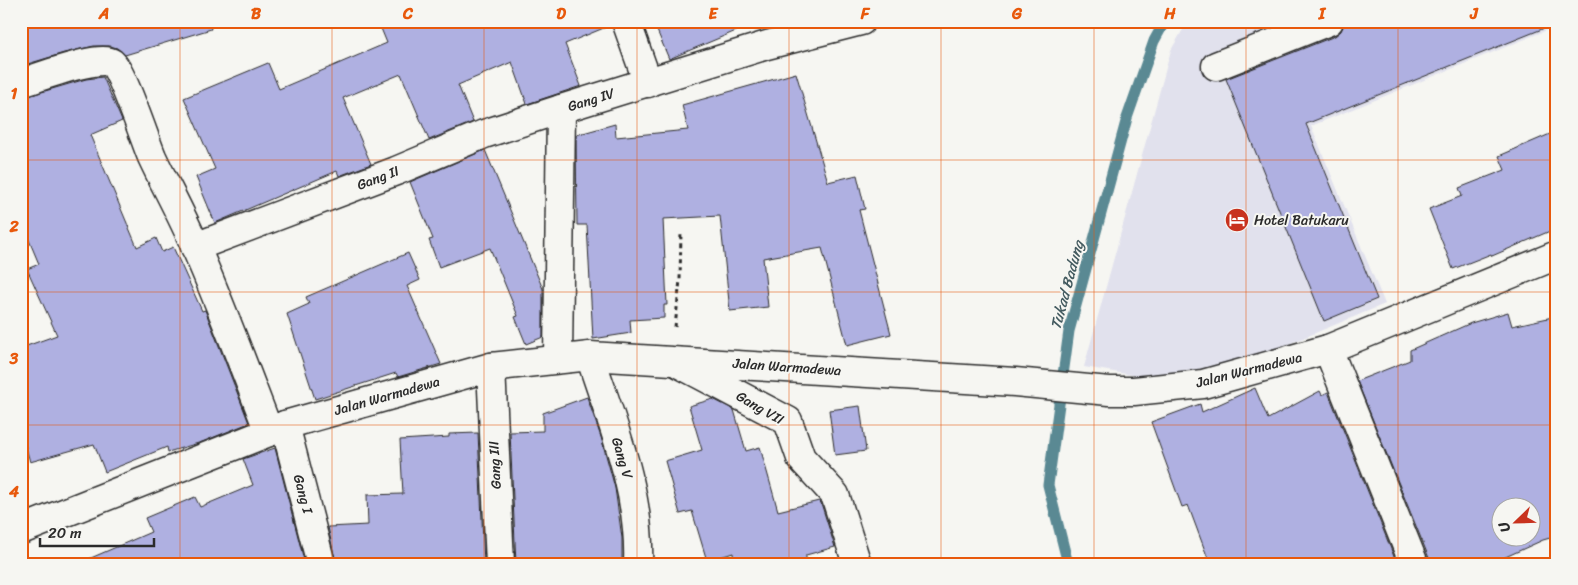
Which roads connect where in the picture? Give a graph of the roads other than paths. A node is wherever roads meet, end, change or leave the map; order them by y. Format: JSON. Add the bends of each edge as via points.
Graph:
{"nodes":[{"id":1,"x":626,"y":21,"type":"edge"},
{"id":2,"x":861,"y":21,"type":"edge"},
{"id":3,"x":1329,"y":21,"type":"edge"},
{"id":4,"x":1216,"y":66,"type":"dead end"},
{"id":5,"x":21,"y":83,"type":"edge"},
{"id":6,"x":648,"y":83,"type":"junction"},
{"id":7,"x":561,"y":109,"type":"junction"},
{"id":8,"x":196,"y":247,"type":"junction"},
{"id":9,"x":1557,"y":255,"type":"edge"},
{"id":10,"x":1328,"y":349,"type":"junction"},
{"id":11,"x":590,"y":356,"type":"junction"},
{"id":12,"x":558,"y":359,"type":"junction"},
{"id":13,"x":671,"y":360,"type":"junction"},
{"id":14,"x":491,"y":367,"type":"junction"},
{"id":15,"x":277,"y":428,"type":"junction"},
{"id":16,"x":21,"y":530,"type":"edge"},
{"id":17,"x":321,"y":564,"type":"edge"},
{"id":18,"x":500,"y":564,"type":"edge"},
{"id":19,"x":638,"y":564,"type":"edge"},
{"id":20,"x":857,"y":564,"type":"edge"},
{"id":21,"x":1414,"y":564,"type":"edge"}],
"edges":[{"from":1,"to":6,"type":"street"},
{"from":2,"to":6,"type":"street","name":"Gang IV","via":[[767,45]]},
{"from":3,"to":4,"type":"street"},
{"from":5,"to":8,"type":"street","via":[[62,69],[103,60],[111,62],[123,82],[152,157]]},
{"from":6,"to":7,"type":"street","name":"Gang IV"},
{"from":7,"to":8,"type":"street","name":"Gang II","via":[[484,134]]},
{"from":7,"to":12,"type":"street","name":"Gang IV"},
{"from":8,"to":15,"type":"street"},
{"from":9,"to":10,"type":"street","name":"Jalan Warmadewa"},
{"from":10,"to":13,"type":"street","name":"Jalan Warmadewa","via":[[1203,384],[1109,391]]},
{"from":10,"to":21,"type":"street"},
{"from":11,"to":12,"type":"street","name":"Jalan Warmadewa"},
{"from":11,"to":13,"type":"street","name":"Jalan Warmadewa"},
{"from":11,"to":19,"type":"street","name":"Gang V","via":[[626,467],[634,505]]},
{"from":12,"to":14,"type":"street","name":"Jalan Warmadewa"},
{"from":13,"to":20,"type":"street","name":"Gang VII","via":[[788,420],[802,458],[835,495]]},
{"from":14,"to":15,"type":"street","name":"Jalan Warmadewa"},
{"from":14,"to":18,"type":"street","name":"Gang III"},
{"from":15,"to":16,"type":"street","name":"Jalan Warmadewa"},
{"from":15,"to":17,"type":"street","name":"Gang I"}]}
